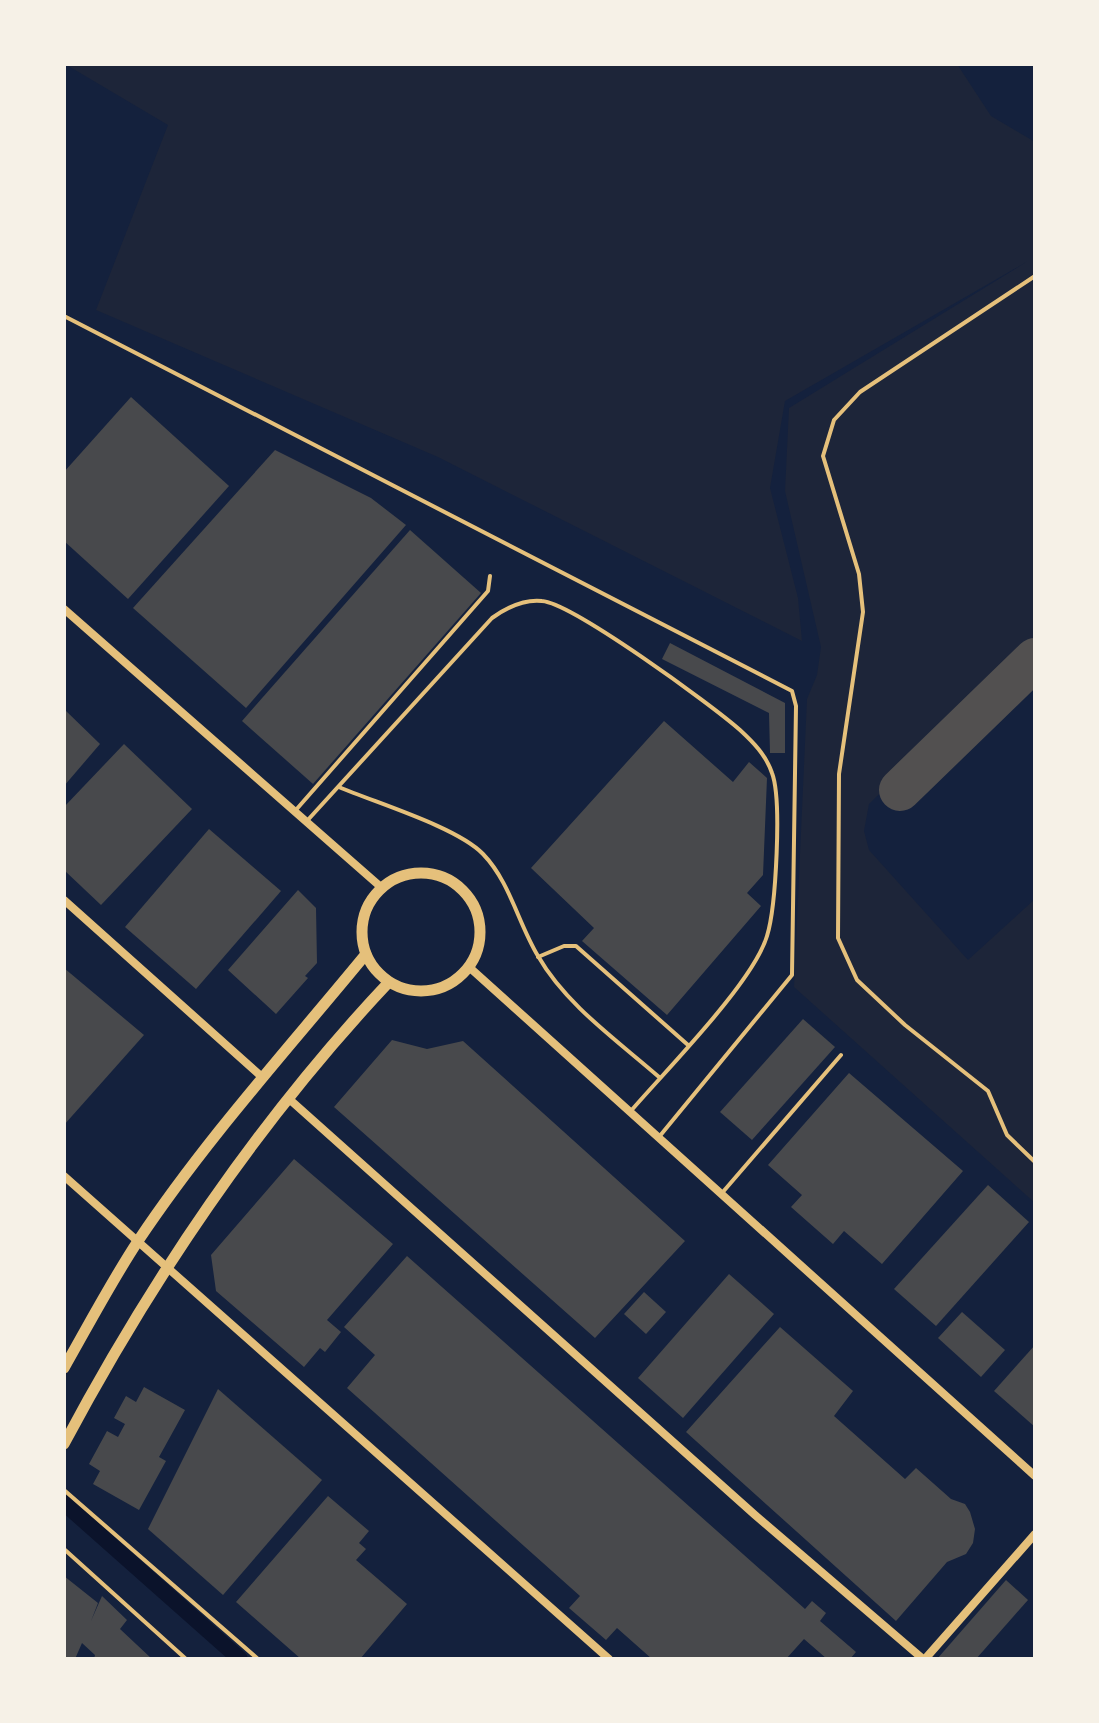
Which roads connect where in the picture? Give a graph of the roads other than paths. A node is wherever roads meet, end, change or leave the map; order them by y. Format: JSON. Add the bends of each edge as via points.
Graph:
{"nodes":[{"id":1,"x":1035,"y":276,"type":"edge"},
{"id":2,"x":64,"y":316,"type":"edge"},
{"id":3,"x":490,"y":576,"type":"dead end"},
{"id":4,"x":64,"y":609,"type":"edge"},
{"id":5,"x":339,"y":787,"type":"junction"},
{"id":6,"x":295,"y":811,"type":"junction"},
{"id":7,"x":306,"y":822,"type":"junction"},
{"id":8,"x":382,"y":888,"type":"junction"},
{"id":9,"x":64,"y":900,"type":"edge"},
{"id":10,"x":366,"y":954,"type":"junction"},
{"id":11,"x":538,"y":957,"type":"junction"},
{"id":12,"x":469,"y":967,"type":"junction"},
{"id":13,"x":389,"y":982,"type":"junction"},
{"id":14,"x":688,"y":1045,"type":"junction"},
{"id":15,"x":841,"y":1055,"type":"dead end"},
{"id":16,"x":262,"y":1077,"type":"junction"},
{"id":17,"x":659,"y":1077,"type":"junction"},
{"id":18,"x":288,"y":1098,"type":"junction"},
{"id":19,"x":629,"y":1113,"type":"junction"},
{"id":20,"x":658,"y":1138,"type":"junction"},
{"id":21,"x":1035,"y":1162,"type":"edge"},
{"id":22,"x":64,"y":1176,"type":"edge"},
{"id":23,"x":720,"y":1195,"type":"junction"},
{"id":24,"x":137,"y":1242,"type":"junction"},
{"id":25,"x":168,"y":1269,"type":"junction"},
{"id":26,"x":64,"y":1368,"type":"edge"},
{"id":27,"x":64,"y":1444,"type":"edge"},
{"id":28,"x":1035,"y":1476,"type":"edge"},
{"id":29,"x":64,"y":1490,"type":"edge"},
{"id":30,"x":1035,"y":1534,"type":"edge"},
{"id":31,"x":64,"y":1549,"type":"edge"},
{"id":32,"x":186,"y":1659,"type":"edge"},
{"id":33,"x":258,"y":1659,"type":"edge"},
{"id":34,"x":609,"y":1659,"type":"edge"},
{"id":35,"x":924,"y":1659,"type":"edge"}],
"edges":[{"from":1,"to":21,"type":"lane","via":[[860,392],[834,420],[823,456],[859,574],[863,612],[839,774],[838,938],[857,980],[988,1091],[1007,1135]]},
{"from":2,"to":20,"type":"lane","via":[[794,694],[792,975]]},
{"from":3,"to":6,"type":"lane","via":[[488,591]]},
{"from":4,"to":6,"type":"street"},
{"from":5,"to":7,"type":"lane"},
{"from":5,"to":11,"type":"lane","via":[[460,836],[482,853],[497,872]]},
{"from":5,"to":14,"type":"lane","via":[[492,618],[522,603],[564,607],[738,728],[765,757],[775,787],[773,903],[763,949]]},
{"from":6,"to":7,"type":"street"},
{"from":7,"to":8,"type":"street"},
{"from":8,"to":10,"type":"street","via":[[363,919]]},
{"from":8,"to":12,"type":"street","via":[[412,874],[446,879],[460,888],[474,909],[480,933]]},
{"from":9,"to":16,"type":"street"},
{"from":10,"to":13,"type":"street"},
{"from":10,"to":16,"type":"street"},
{"from":11,"to":14,"type":"lane","via":[[576,946]]},
{"from":11,"to":17,"type":"lane","via":[[578,1006]]},
{"from":12,"to":13,"type":"street","via":[[454,982],[433,991],[410,991]]},
{"from":12,"to":19,"type":"street"},
{"from":13,"to":18,"type":"street"},
{"from":14,"to":17,"type":"lane"},
{"from":15,"to":23,"type":"lane"},
{"from":16,"to":24,"type":"street"},
{"from":17,"to":19,"type":"lane"},
{"from":18,"to":25,"type":"street","via":[[238,1160]]},
{"from":18,"to":35,"type":"street","via":[[743,1505]]},
{"from":19,"to":20,"type":"street"},
{"from":20,"to":23,"type":"street"},
{"from":22,"to":24,"type":"street"},
{"from":23,"to":28,"type":"street"},
{"from":24,"to":25,"type":"street"},
{"from":24,"to":26,"type":"street"},
{"from":25,"to":27,"type":"street"},
{"from":25,"to":34,"type":"street"},
{"from":29,"to":33,"type":"lane"},
{"from":30,"to":35,"type":"street"},
{"from":31,"to":32,"type":"lane"}]}
